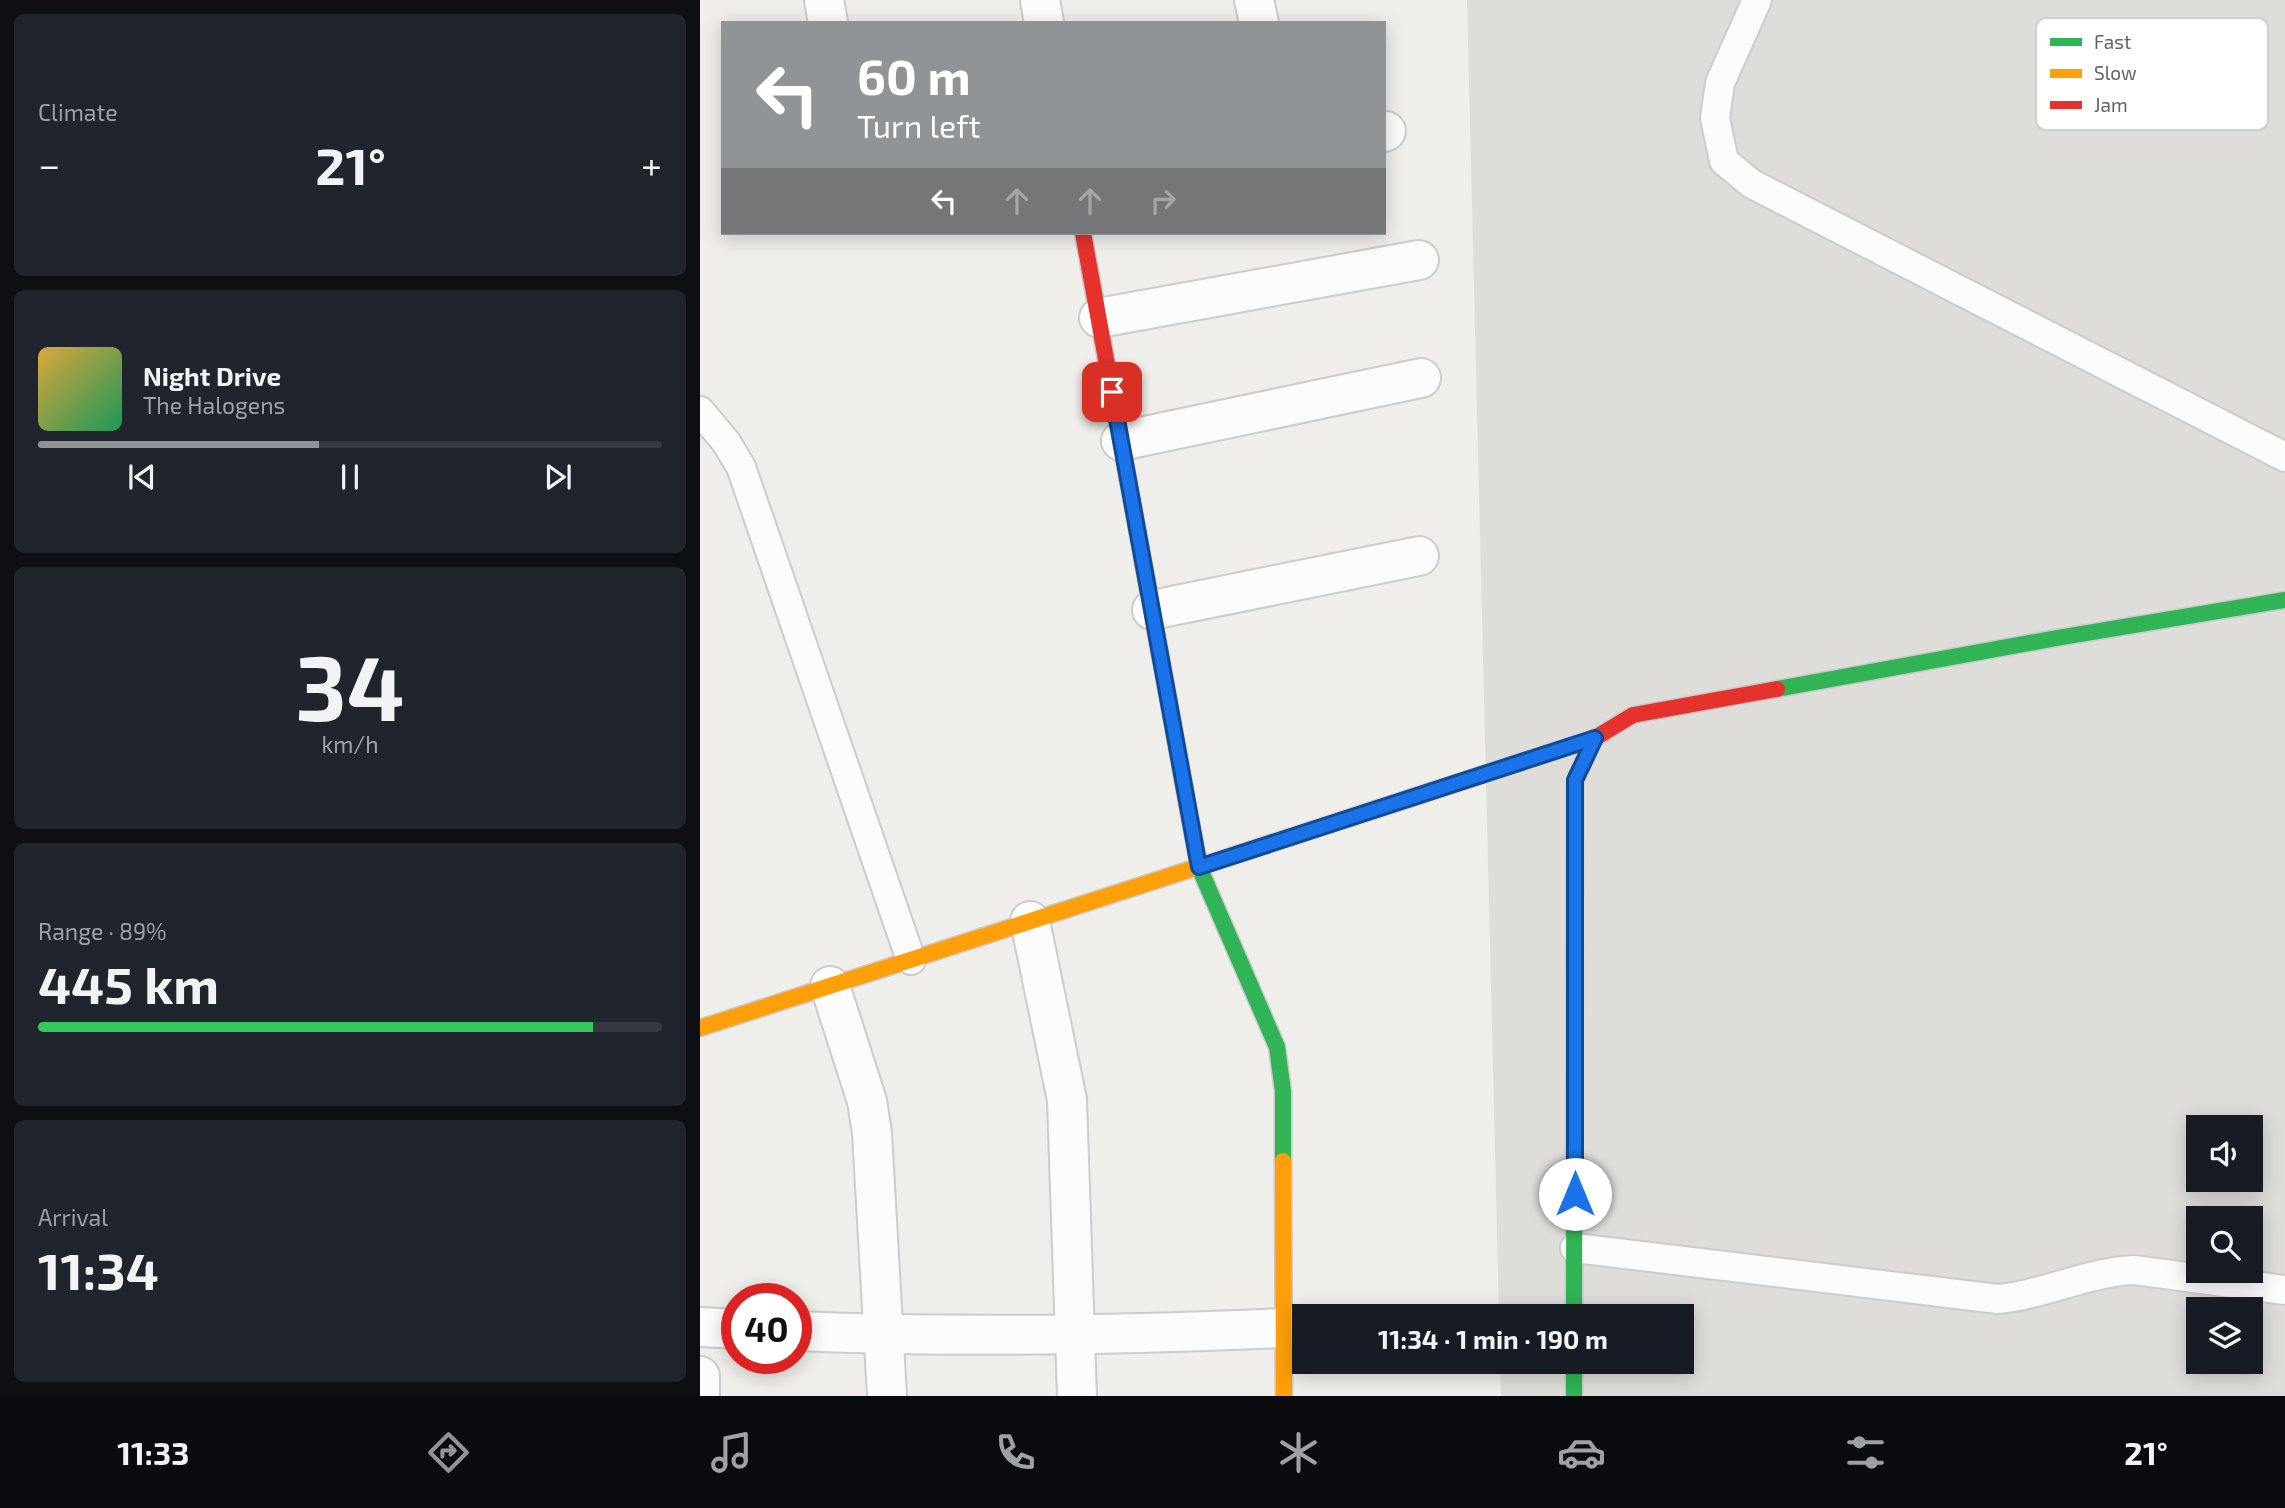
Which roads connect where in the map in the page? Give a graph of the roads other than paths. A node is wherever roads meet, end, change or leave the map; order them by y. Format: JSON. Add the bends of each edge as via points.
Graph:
{"nodes":[{"id":1,"x":824,"y":0,"type":"edge"},
{"id":2,"x":1040,"y":0,"type":"edge"},
{"id":3,"x":1254,"y":0,"type":"edge"},
{"id":4,"x":1757,"y":0,"type":"edge"},
{"id":5,"x":828,"y":21,"type":"edge"},
{"id":6,"x":1044,"y":21,"type":"edge"},
{"id":7,"x":1259,"y":21,"type":"edge"},
{"id":8,"x":1083,"y":235,"type":"edge"},
{"id":9,"x":1419,"y":260,"type":"dead end"},
{"id":10,"x":1099,"y":318,"type":"junction"},
{"id":11,"x":1421,"y":378,"type":"dead end"},
{"id":12,"x":700,"y":411,"type":"edge"},
{"id":13,"x":1121,"y":441,"type":"junction"},
{"id":14,"x":2285,"y":457,"type":"edge"},
{"id":15,"x":1419,"y":555,"type":"dead end"},
{"id":16,"x":2285,"y":600,"type":"edge"},
{"id":17,"x":1152,"y":610,"type":"junction"},
{"id":18,"x":1595,"y":738,"type":"junction"},
{"id":19,"x":1199,"y":867,"type":"junction"},
{"id":20,"x":1030,"y":921,"type":"junction"},
{"id":21,"x":911,"y":960,"type":"junction"},
{"id":22,"x":831,"y":986,"type":"junction"},
{"id":23,"x":700,"y":1028,"type":"edge"},
{"id":24,"x":1575,"y":1248,"type":"junction"},
{"id":25,"x":2285,"y":1290,"type":"edge"},
{"id":26,"x":1293,"y":1304,"type":"edge"},
{"id":27,"x":1574,"y":1304,"type":"edge"},
{"id":28,"x":700,"y":1327,"type":"edge"},
{"id":29,"x":721,"y":1328,"type":"edge"},
{"id":30,"x":1292,"y":1328,"type":"edge"},
{"id":31,"x":812,"y":1332,"type":"edge"},
{"id":32,"x":1075,"y":1334,"type":"junction"},
{"id":33,"x":883,"y":1335,"type":"junction"},
{"id":34,"x":1292,"y":1342,"type":"edge"},
{"id":35,"x":1574,"y":1374,"type":"edge"},
{"id":36,"x":700,"y":1376,"type":"edge"},
{"id":37,"x":700,"y":1396,"type":"edge"},
{"id":38,"x":887,"y":1396,"type":"edge"},
{"id":39,"x":1077,"y":1396,"type":"edge"},
{"id":40,"x":1284,"y":1396,"type":"edge"},
{"id":41,"x":1574,"y":1396,"type":"edge"}],
"edges":[{"from":1,"to":5,"type":"street"},
{"from":2,"to":6,"type":"street"},
{"from":3,"to":7,"type":"street"},
{"from":4,"to":14,"type":"lane","via":[[1720,83],[1715,118],[1724,161],[1752,184]]},
{"from":8,"to":10,"type":"street"},
{"from":9,"to":10,"type":"street"},
{"from":10,"to":13,"type":"street"},
{"from":11,"to":13,"type":"street"},
{"from":12,"to":21,"type":"lane","via":[[741,467]]},
{"from":13,"to":17,"type":"street"},
{"from":15,"to":17,"type":"street"},
{"from":16,"to":18,"type":"street","via":[[1633,715]]},
{"from":17,"to":19,"type":"street"},
{"from":18,"to":19,"type":"street"},
{"from":18,"to":24,"type":"street","via":[[1575,780]]},
{"from":19,"to":20,"type":"street"},
{"from":19,"to":26,"type":"street","via":[[1277,1047]]},
{"from":20,"to":21,"type":"street"},
{"from":20,"to":32,"type":"street","via":[[1067,1100]]},
{"from":21,"to":22,"type":"street"},
{"from":22,"to":23,"type":"street"},
{"from":22,"to":33,"type":"street","via":[[867,1101],[872,1133]]},
{"from":24,"to":25,"type":"lane","via":[[1997,1299],[2134,1270]]},
{"from":24,"to":27,"type":"street"},
{"from":28,"to":29,"type":"street"},
{"from":30,"to":32,"type":"street"},
{"from":31,"to":33,"type":"street"},
{"from":32,"to":33,"type":"street"},
{"from":32,"to":39,"type":"street"},
{"from":33,"to":38,"type":"street"},
{"from":34,"to":40,"type":"street"},
{"from":35,"to":41,"type":"street"},
{"from":36,"to":37,"type":"street"}]}
